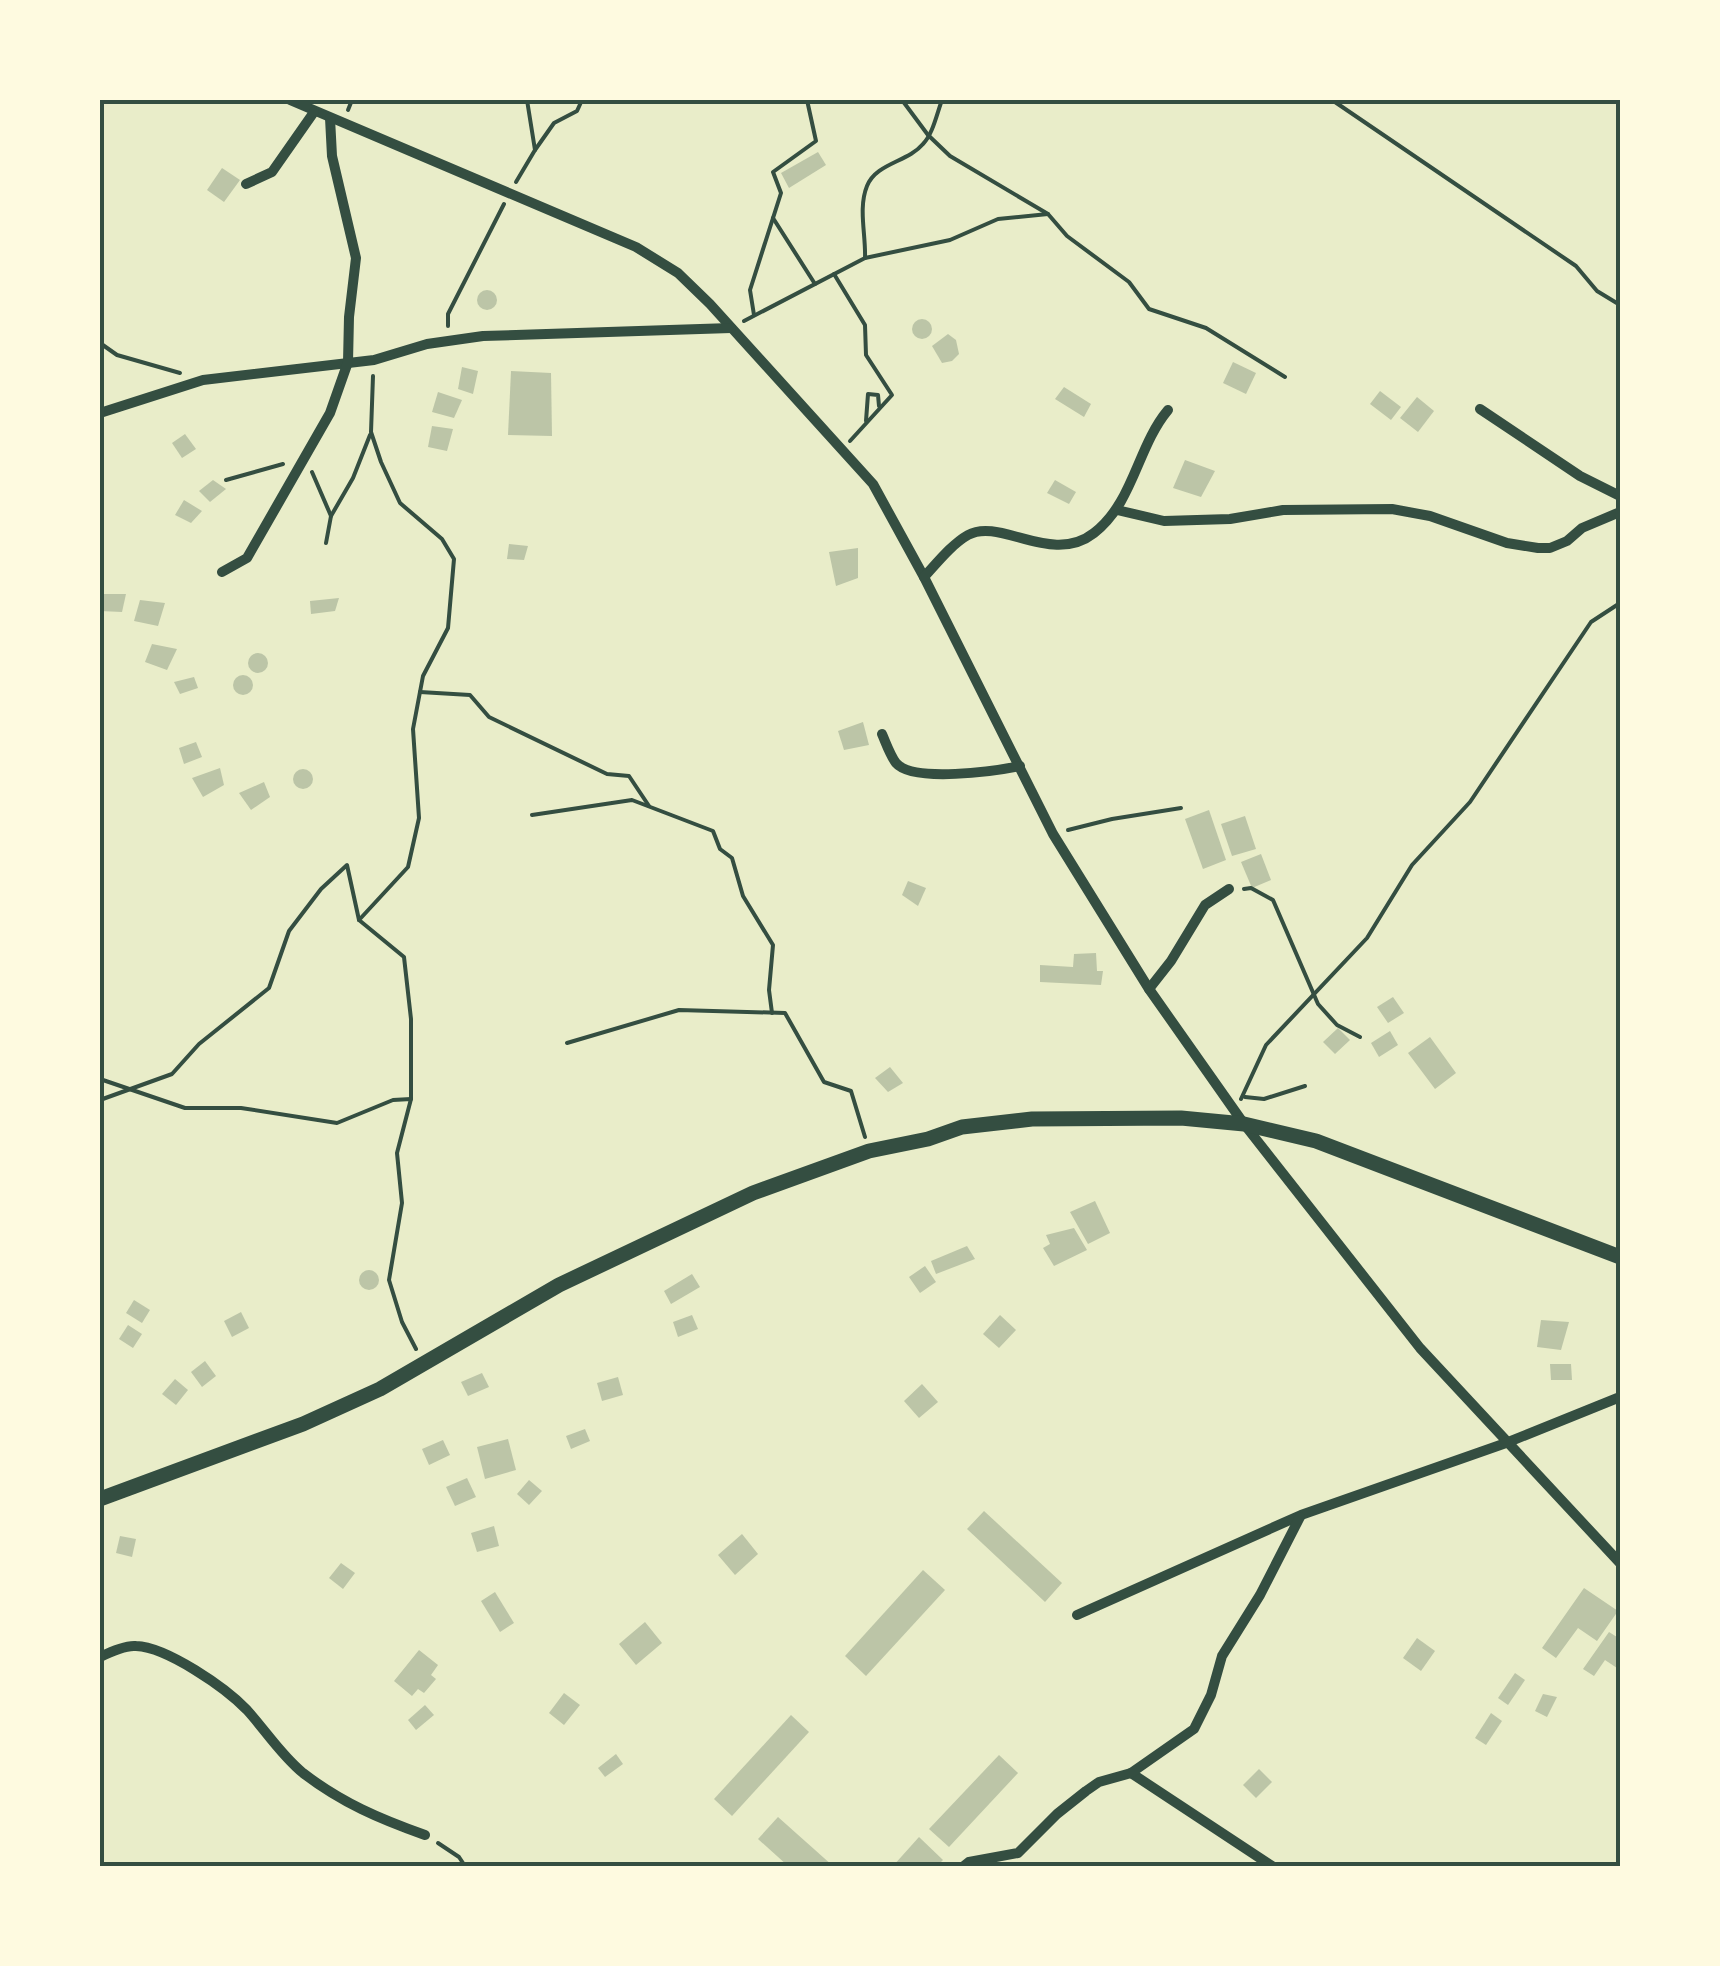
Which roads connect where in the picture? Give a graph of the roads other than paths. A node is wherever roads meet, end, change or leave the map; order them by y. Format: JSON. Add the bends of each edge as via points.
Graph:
{"nodes":[{"id":1,"x":290,"y":100,"type":"edge"},
{"id":2,"x":314,"y":112,"type":"junction"},
{"id":3,"x":330,"y":118,"type":"junction"},
{"id":4,"x":246,"y":184,"type":"dead end"},
{"id":5,"x":732,"y":328,"type":"junction"},
{"id":6,"x":348,"y":362,"type":"junction"},
{"id":7,"x":1480,"y":408,"type":"dead end"},
{"id":8,"x":1168,"y":410,"type":"dead end"},
{"id":9,"x":100,"y":413,"type":"edge"},
{"id":10,"x":1620,"y":496,"type":"edge"},
{"id":11,"x":1117,"y":510,"type":"junction"},
{"id":12,"x":1620,"y":512,"type":"edge"},
{"id":13,"x":222,"y":572,"type":"dead end"},
{"id":14,"x":924,"y":577,"type":"junction"},
{"id":15,"x":882,"y":734,"type":"dead end"},
{"id":16,"x":1020,"y":766,"type":"junction"},
{"id":17,"x":1229,"y":889,"type":"road end"},
{"id":18,"x":1149,"y":989,"type":"junction"},
{"id":19,"x":1244,"y":1124,"type":"junction"},
{"id":20,"x":1620,"y":1257,"type":"edge"},
{"id":21,"x":1620,"y":1397,"type":"edge"},
{"id":22,"x":1506,"y":1443,"type":"junction"},
{"id":23,"x":100,"y":1499,"type":"edge"},
{"id":24,"x":1301,"y":1516,"type":"junction"},
{"id":25,"x":1620,"y":1563,"type":"edge"},
{"id":26,"x":1077,"y":1615,"type":"dead end"},
{"id":27,"x":100,"y":1657,"type":"edge"},
{"id":28,"x":1131,"y":1773,"type":"junction"},
{"id":29,"x":426,"y":1835,"type":"road end"},
{"id":30,"x":964,"y":1866,"type":"edge"},
{"id":31,"x":1272,"y":1866,"type":"edge"}],
"edges":[{"from":1,"to":2,"type":"street"},
{"from":2,"to":3,"type":"street"},
{"from":2,"to":4,"type":"street","via":[[272,172]]},
{"from":3,"to":5,"type":"street","via":[[636,247],[678,273]]},
{"from":3,"to":6,"type":"street","via":[[356,258]]},
{"from":5,"to":6,"type":"street","via":[[519,334]]},
{"from":5,"to":14,"type":"street","via":[[873,484]]},
{"from":6,"to":9,"type":"street","via":[[203,380]]},
{"from":6,"to":13,"type":"street","via":[[330,413],[247,558]]},
{"from":7,"to":10,"type":"street"},
{"from":8,"to":11,"type":"street"},
{"from":11,"to":12,"type":"street","via":[[1164,520],[1283,510],[1410,510],[1538,548]]},
{"from":11,"to":14,"type":"street","via":[[1076,543],[1042,545],[982,530],[970,534]]},
{"from":14,"to":16,"type":"street"},
{"from":15,"to":16,"type":"street","via":[[896,762],[913,770],[981,774]]},
{"from":16,"to":18,"type":"street","via":[[1053,834]]},
{"from":17,"to":18,"type":"street","via":[[1205,905]]},
{"from":18,"to":19,"type":"street"},
{"from":19,"to":20,"type":"street","via":[[1352,1153]]},
{"from":19,"to":22,"type":"street","via":[[1420,1348]]},
{"from":19,"to":23,"type":"street","via":[[1032,1120],[962,1127],[869,1152],[753,1193],[646,1242],[303,1424]]},
{"from":21,"to":22,"type":"street"},
{"from":22,"to":24,"type":"street"},
{"from":22,"to":25,"type":"street"},
{"from":24,"to":26,"type":"street"},
{"from":24,"to":28,"type":"street","via":[[1222,1656],[1194,1729]]},
{"from":27,"to":29,"type":"street","via":[[134,1645],[204,1676],[246,1708],[304,1773],[368,1815]]},
{"from":28,"to":30,"type":"street","via":[[1099,1782],[1076,1798],[1018,1854]]},
{"from":28,"to":31,"type":"street"}]}
